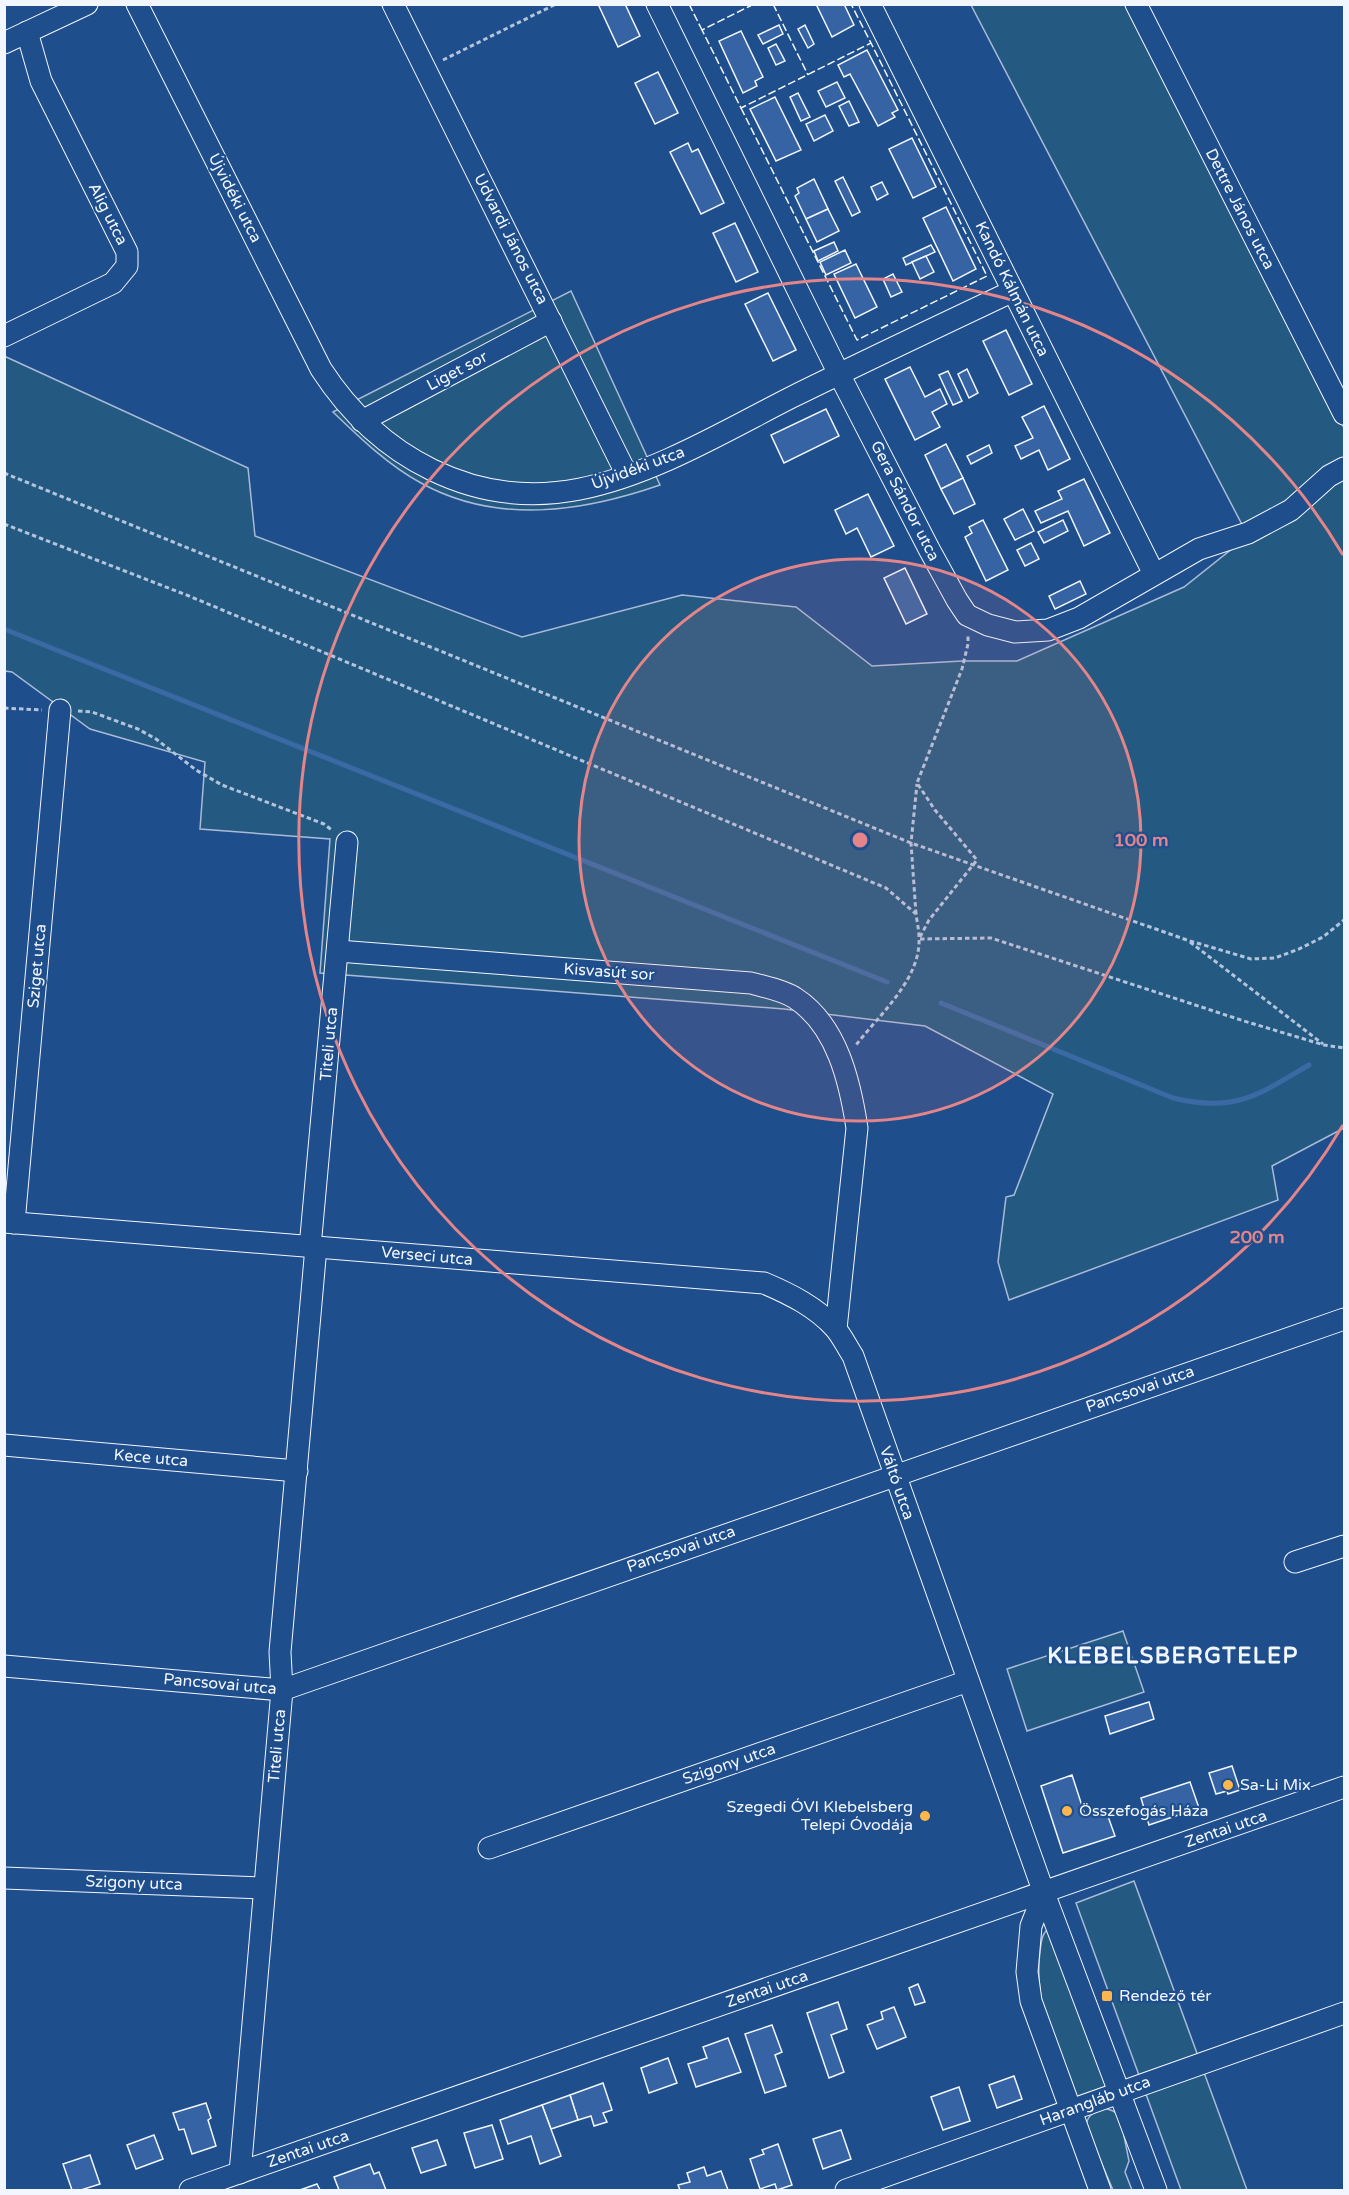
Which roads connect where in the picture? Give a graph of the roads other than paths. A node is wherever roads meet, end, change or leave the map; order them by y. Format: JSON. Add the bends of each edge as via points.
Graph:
{"nodes":[{"id":1,"x":87,"y":4,"type":"edge"},
{"id":2,"x":137,"y":4,"type":"edge"},
{"id":3,"x":393,"y":4,"type":"edge"},
{"id":4,"x":657,"y":4,"type":"edge"},
{"id":5,"x":870,"y":4,"type":"edge"},
{"id":6,"x":1136,"y":4,"type":"edge"},
{"id":7,"x":27,"y":32,"type":"junction"},
{"id":8,"x":4,"y":43,"type":"edge"},
{"id":9,"x":1013,"y":291,"type":"junction"},
{"id":10,"x":551,"y":321,"type":"junction"},
{"id":11,"x":4,"y":336,"type":"edge"},
{"id":12,"x":840,"y":374,"type":"junction"},
{"id":13,"x":1344,"y":414,"type":"edge"},
{"id":14,"x":362,"y":421,"type":"junction"},
{"id":15,"x":1344,"y":468,"type":"edge"},
{"id":16,"x":627,"y":475,"type":"junction"},
{"id":17,"x":1154,"y":574,"type":"junction"},
{"id":18,"x":60,"y":710,"type":"road end"},
{"id":19,"x":347,"y":842,"type":"road end"},
{"id":20,"x":338,"y":951,"type":"junction"},
{"id":21,"x":10,"y":1223,"type":"edge"},
{"id":22,"x":313,"y":1247,"type":"junction"},
{"id":23,"x":1344,"y":1319,"type":"edge"},
{"id":24,"x":836,"y":1329,"type":"junction"},
{"id":25,"x":4,"y":1445,"type":"edge"},
{"id":26,"x":297,"y":1471,"type":"junction"},
{"id":27,"x":894,"y":1475,"type":"junction"},
{"id":28,"x":1344,"y":1546,"type":"edge"},
{"id":29,"x":1296,"y":1562,"type":"dead end"},
{"id":30,"x":4,"y":1666,"type":"edge"},
{"id":31,"x":968,"y":1681,"type":"junction"},
{"id":32,"x":282,"y":1690,"type":"junction"},
{"id":33,"x":1344,"y":1787,"type":"edge"},
{"id":34,"x":489,"y":1848,"type":"dead end"},
{"id":35,"x":4,"y":1878,"type":"edge"},
{"id":36,"x":264,"y":1888,"type":"junction"},
{"id":37,"x":1044,"y":1893,"type":"junction"},
{"id":38,"x":1344,"y":2013,"type":"edge"},
{"id":39,"x":1120,"y":2092,"type":"junction"},
{"id":40,"x":1069,"y":2110,"type":"junction"},
{"id":41,"x":240,"y":2173,"type":"junction"},
{"id":42,"x":190,"y":2190,"type":"edge"},
{"id":43,"x":846,"y":2190,"type":"edge"},
{"id":44,"x":1100,"y":2190,"type":"edge"},
{"id":45,"x":1156,"y":2190,"type":"edge"}],
"edges":[{"from":1,"to":7,"type":"street"},
{"from":2,"to":14,"type":"street","name":"Újvidéki utca","via":[[321,369]]},
{"from":3,"to":10,"type":"street","name":"Udvardi János utca"},
{"from":4,"to":12,"type":"street","name":"Gera Sándor utca"},
{"from":5,"to":9,"type":"street","name":"Kandó Kálmán utca"},
{"from":6,"to":13,"type":"street","name":"Dettre János utca"},
{"from":7,"to":8,"type":"street"},
{"from":7,"to":11,"type":"street","name":"Alig utca","via":[[41,81],[127,252],[127,266],[112,283]]},
{"from":9,"to":12,"type":"street","name":"Újvidéki utca"},
{"from":9,"to":17,"type":"street","name":"Kandó Kálmán utca"},
{"from":10,"to":14,"type":"street","name":"Liget sor"},
{"from":10,"to":16,"type":"street","name":"Udvardi János utca"},
{"from":12,"to":16,"type":"street","name":"Újvidéki utca","via":[[666,461]]},
{"from":12,"to":17,"type":"street","name":"Gera Sándor utca","via":[[967,615],[1015,632],[1048,630],[1080,618]]},
{"from":14,"to":16,"type":"street","name":"Újvidéki utca","via":[[417,463],[483,488],[556,492]]},
{"from":15,"to":17,"type":"street","via":[[1329,476],[1291,510],[1248,532],[1199,549]]},
{"from":18,"to":21,"type":"street","name":"Sziget utca"},
{"from":19,"to":20,"type":"street","name":"Titeli utca"},
{"from":20,"to":22,"type":"street","name":"Titeli utca"},
{"from":20,"to":24,"type":"street","name":"Kisvasút sor","via":[[751,983],[793,996],[813,1011],[842,1063],[857,1128]]},
{"from":21,"to":22,"type":"street","name":"Verseci utca"},
{"from":22,"to":24,"type":"street","name":"Verseci utca","via":[[764,1283],[814,1309]]},
{"from":22,"to":26,"type":"street","name":"Titeli utca"},
{"from":23,"to":27,"type":"street","name":"Pancsovai utca"},
{"from":24,"to":27,"type":"street","name":"Váltó utca","via":[[853,1356]]},
{"from":25,"to":26,"type":"street","name":"Kece utca"},
{"from":26,"to":32,"type":"street","name":"Titeli utca","via":[[280,1652]]},
{"from":27,"to":31,"type":"street","name":"Váltó utca"},
{"from":27,"to":32,"type":"street","name":"Pancsovai utca"},
{"from":28,"to":29,"type":"street"},
{"from":30,"to":32,"type":"street","name":"Pancsovai utca"},
{"from":31,"to":34,"type":"street","name":"Szigony utca"},
{"from":31,"to":37,"type":"street","name":"Váltó utca"},
{"from":32,"to":36,"type":"street","name":"Titeli utca"},
{"from":33,"to":37,"type":"street","name":"Zentai utca"},
{"from":35,"to":36,"type":"street","name":"Szigony utca"},
{"from":36,"to":41,"type":"street","name":"Titeli utca"},
{"from":37,"to":39,"type":"street"},
{"from":37,"to":40,"type":"street","via":[[1031,1926],[1027,1972],[1031,2001]]},
{"from":37,"to":41,"type":"street","name":"Zentai utca"},
{"from":38,"to":39,"type":"street","name":"Harangláb utca"},
{"from":39,"to":40,"type":"street","name":"Harangláb utca"},
{"from":39,"to":45,"type":"street"},
{"from":40,"to":43,"type":"street","name":"Harangláb utca"},
{"from":40,"to":44,"type":"street"},
{"from":41,"to":42,"type":"street","name":"Zentai utca"}]}
